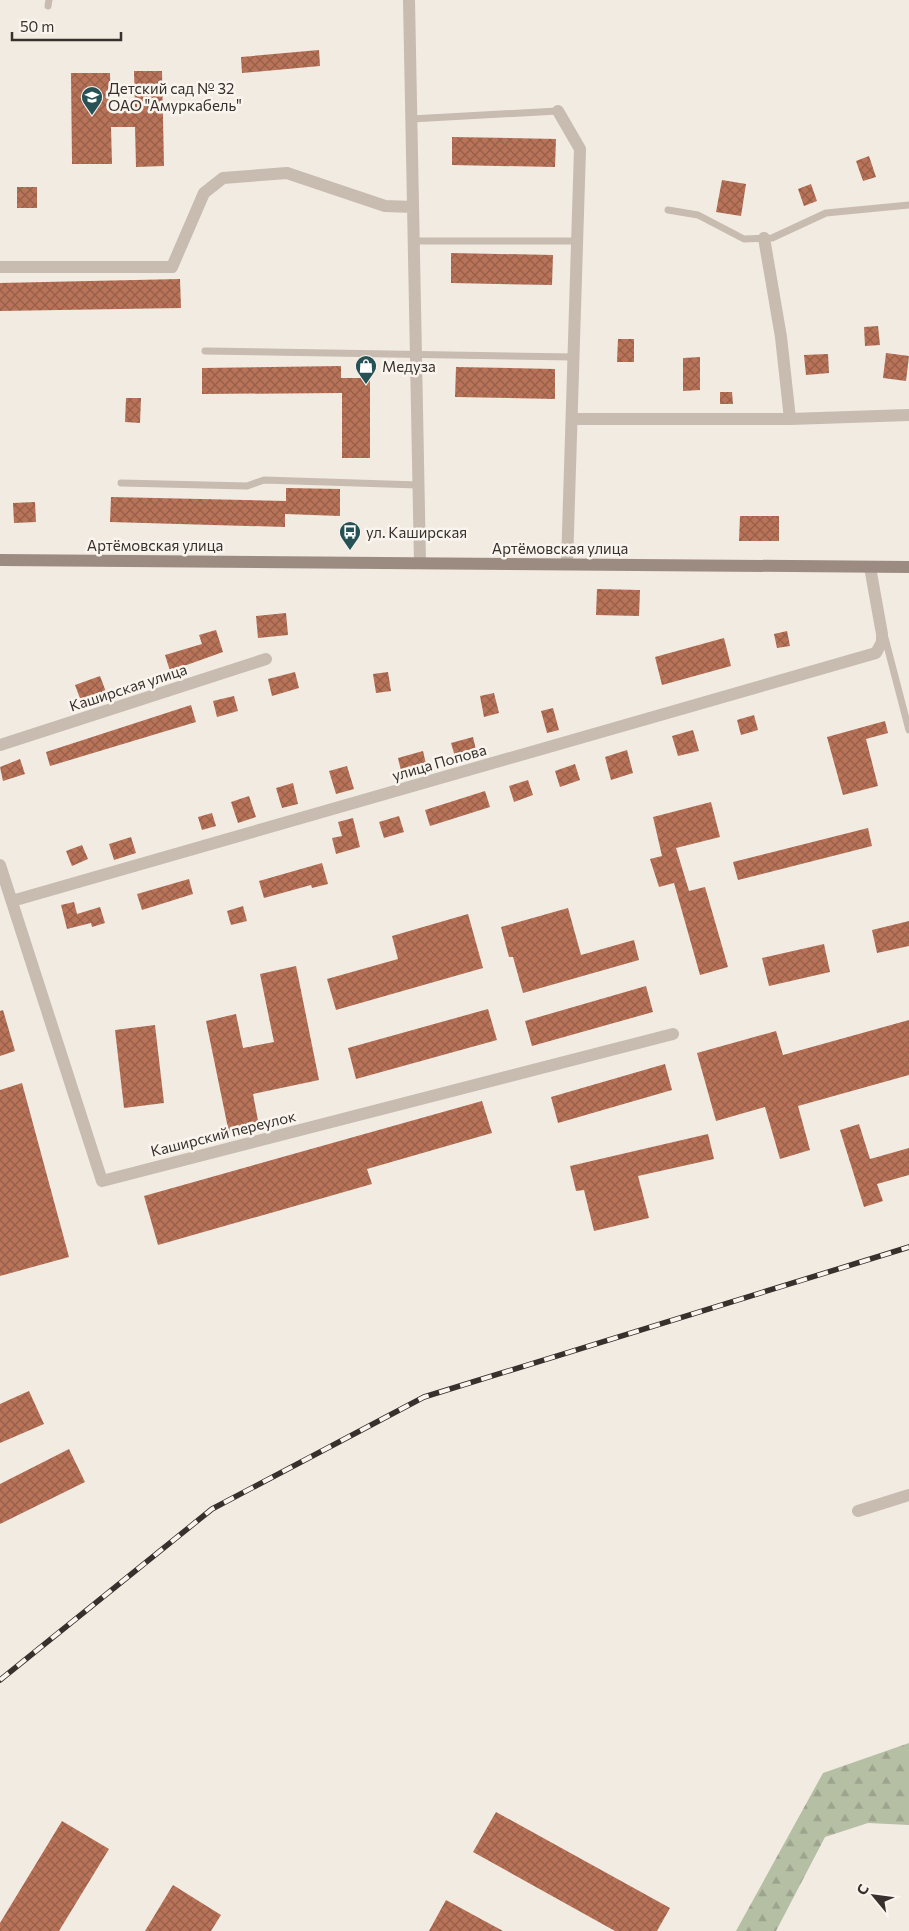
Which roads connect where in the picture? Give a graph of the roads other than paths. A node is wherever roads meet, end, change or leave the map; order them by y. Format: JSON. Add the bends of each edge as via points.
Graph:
{"nodes":[{"id":1,"x":409,"y":0,"type":"edge"},
{"id":2,"x":558,"y":111,"type":"joint"},
{"id":3,"x":411,"y":118,"type":"junction"},
{"id":4,"x":909,"y":205,"type":"edge"},
{"id":5,"x":413,"y":206,"type":"junction"},
{"id":6,"x":668,"y":210,"type":"dead end"},
{"id":7,"x":764,"y":238,"type":"junction"},
{"id":8,"x":413,"y":241,"type":"junction"},
{"id":9,"x":577,"y":241,"type":"junction"},
{"id":10,"x":0,"y":267,"type":"edge"},
{"id":11,"x":206,"y":351,"type":"dead end"},
{"id":12,"x":416,"y":354,"type":"junction"},
{"id":13,"x":574,"y":357,"type":"junction"},
{"id":14,"x":909,"y":415,"type":"edge"},
{"id":15,"x":572,"y":419,"type":"junction"},
{"id":16,"x":790,"y":419,"type":"junction"},
{"id":17,"x":121,"y":483,"type":"dead end"},
{"id":18,"x":418,"y":485,"type":"junction"},
{"id":19,"x":0,"y":560,"type":"edge"},
{"id":20,"x":420,"y":563,"type":"junction"},
{"id":21,"x":567,"y":564,"type":"junction"},
{"id":22,"x":870,"y":567,"type":"junction"},
{"id":23,"x":909,"y":567,"type":"edge"},
{"id":24,"x":879,"y":618,"type":"junction"},
{"id":25,"x":266,"y":659,"type":"dead end"},
{"id":26,"x":909,"y":730,"type":"edge"},
{"id":27,"x":0,"y":745,"type":"edge"},
{"id":28,"x":0,"y":865,"type":"edge"},
{"id":29,"x":12,"y":901,"type":"junction"},
{"id":30,"x":673,"y":1034,"type":"dead end"},
{"id":31,"x":909,"y":1495,"type":"edge"},
{"id":32,"x":858,"y":1511,"type":"dead end"}],
"edges":[{"from":1,"to":3,"type":"street"},
{"from":2,"to":3,"type":"lane"},
{"from":2,"to":9,"type":"street","via":[[580,149]]},
{"from":3,"to":5,"type":"street"},
{"from":4,"to":7,"type":"lane","via":[[826,213],[772,238]]},
{"from":5,"to":8,"type":"street"},
{"from":5,"to":10,"type":"street","via":[[385,206],[287,173],[223,178],[204,193],[172,267]]},
{"from":6,"to":7,"type":"lane","via":[[698,215],[744,239]]},
{"from":7,"to":16,"type":"street","via":[[781,338]]},
{"from":8,"to":9,"type":"lane"},
{"from":8,"to":12,"type":"street"},
{"from":9,"to":13,"type":"street"},
{"from":11,"to":12,"type":"lane"},
{"from":12,"to":13,"type":"lane"},
{"from":12,"to":18,"type":"street"},
{"from":13,"to":15,"type":"street"},
{"from":14,"to":16,"type":"street"},
{"from":15,"to":16,"type":"street"},
{"from":15,"to":21,"type":"street"},
{"from":17,"to":18,"type":"lane","via":[[246,486],[264,480]]},
{"from":18,"to":20,"type":"street"},
{"from":19,"to":20,"type":"street","name":"Артёмовская улица"},
{"from":20,"to":21,"type":"street","name":"Артёмовская улица"},
{"from":21,"to":22,"type":"street","name":"Артёмовская улица"},
{"from":22,"to":23,"type":"street","name":"Артёмовская улица"},
{"from":22,"to":24,"type":"street"},
{"from":24,"to":26,"type":"lane"},
{"from":24,"to":29,"type":"street","name":"улица Попова","via":[[882,642],[876,653]]},
{"from":25,"to":27,"type":"street","name":"Каширская улица"},
{"from":28,"to":29,"type":"street","name":"Каширский переулок"},
{"from":29,"to":30,"type":"street","name":"Каширский переулок","via":[[102,1180]]},
{"from":31,"to":32,"type":"street"}]}
